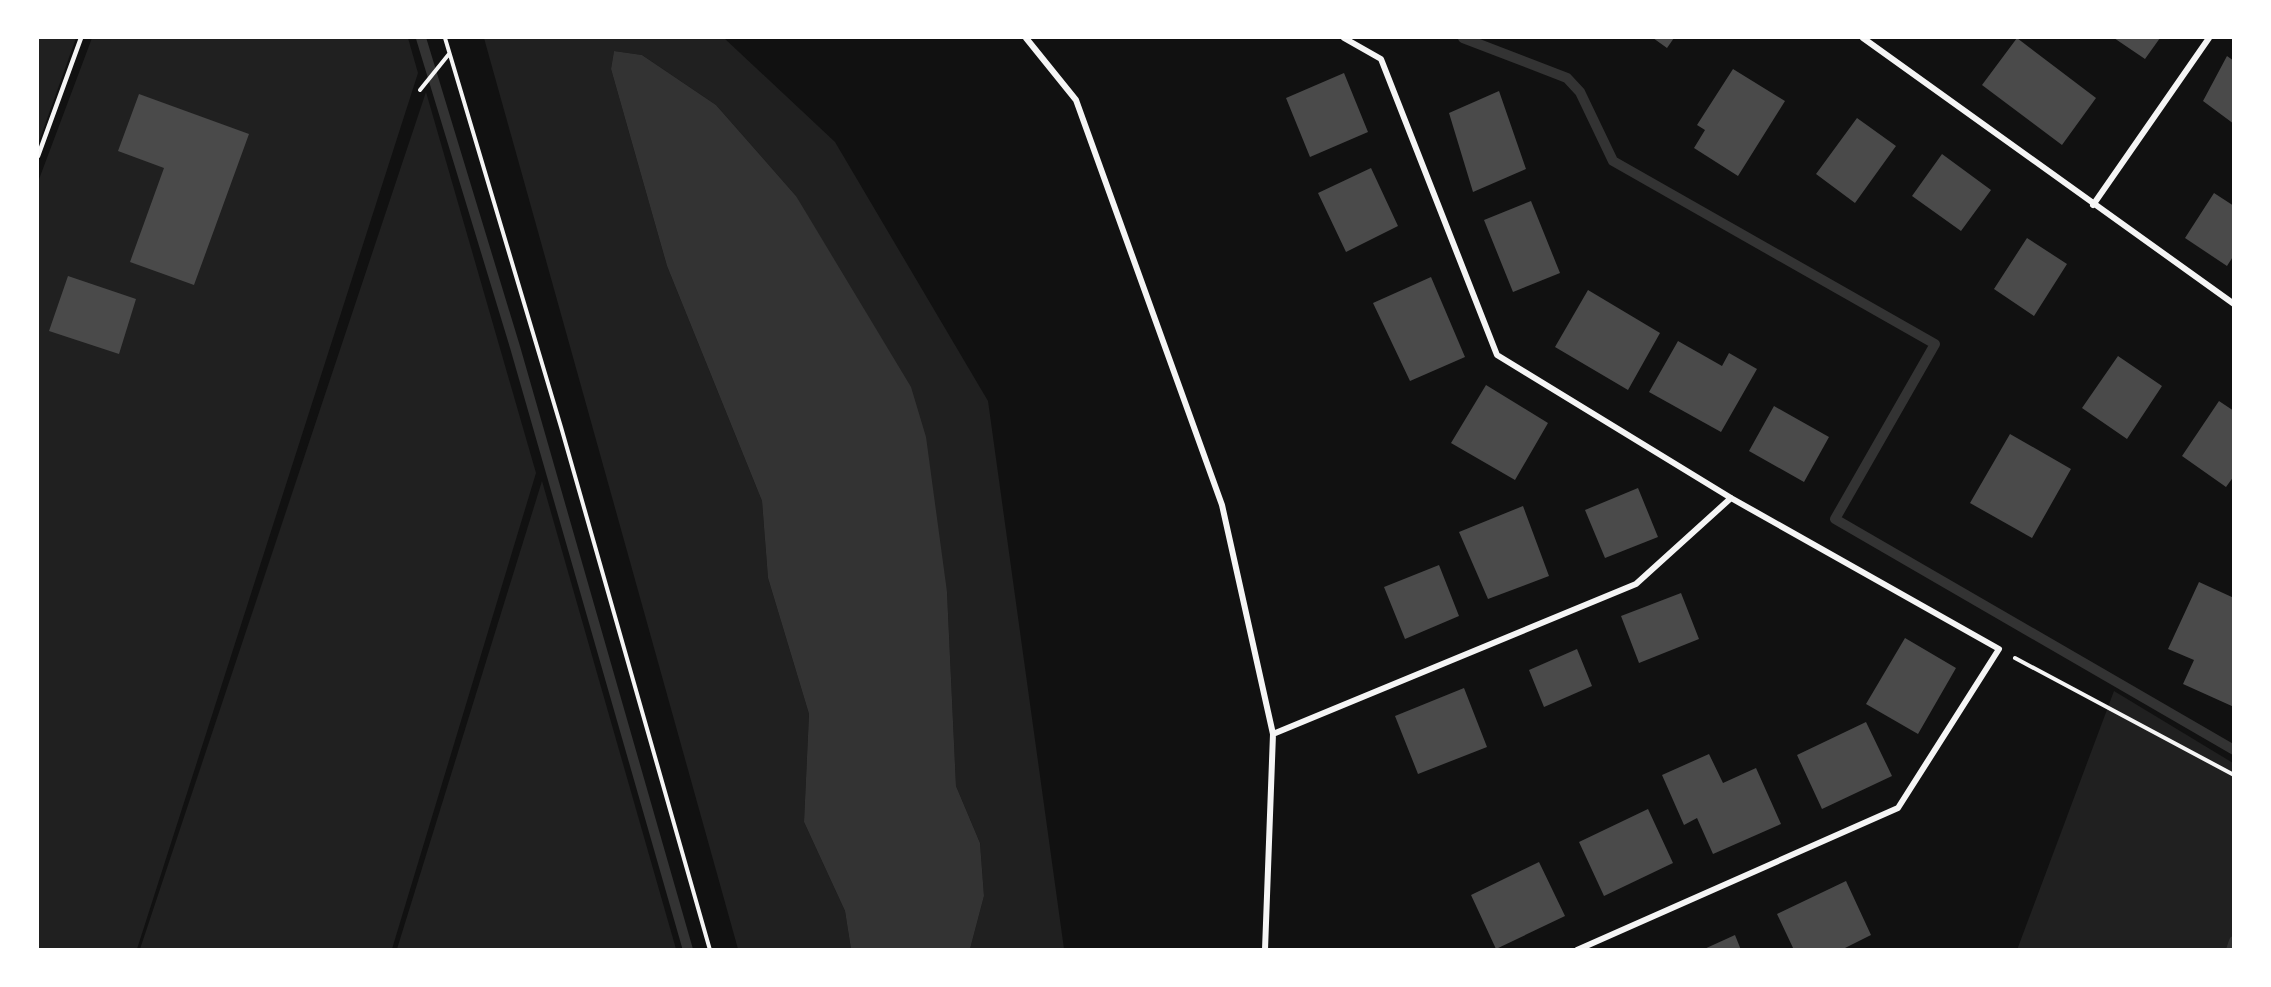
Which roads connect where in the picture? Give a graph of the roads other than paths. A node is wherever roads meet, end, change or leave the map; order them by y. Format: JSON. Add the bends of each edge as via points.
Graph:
{"nodes":[{"id":1,"x":81,"y":38,"type":"edge"},
{"id":2,"x":1026,"y":38,"type":"edge"},
{"id":3,"x":1344,"y":38,"type":"edge"},
{"id":4,"x":1863,"y":38,"type":"edge"},
{"id":5,"x":2209,"y":38,"type":"edge"},
{"id":6,"x":38,"y":156,"type":"edge"},
{"id":7,"x":2093,"y":205,"type":"junction"},
{"id":8,"x":2234,"y":304,"type":"edge"},
{"id":9,"x":1731,"y":498,"type":"junction"},
{"id":10,"x":1273,"y":734,"type":"junction"},
{"id":11,"x":1265,"y":950,"type":"edge"},
{"id":12,"x":1577,"y":950,"type":"edge"}],
"edges":[{"from":1,"to":6,"type":"lane"},
{"from":2,"to":10,"type":"street","via":[[1076,100],[1222,506]]},
{"from":3,"to":9,"type":"street","via":[[1381,59],[1497,355]]},
{"from":4,"to":7,"type":"street"},
{"from":5,"to":7,"type":"street"},
{"from":7,"to":8,"type":"street"},
{"from":9,"to":10,"type":"street","via":[[1636,584]]},
{"from":9,"to":12,"type":"street","via":[[1999,649],[1898,808]]},
{"from":10,"to":11,"type":"street"}]}
